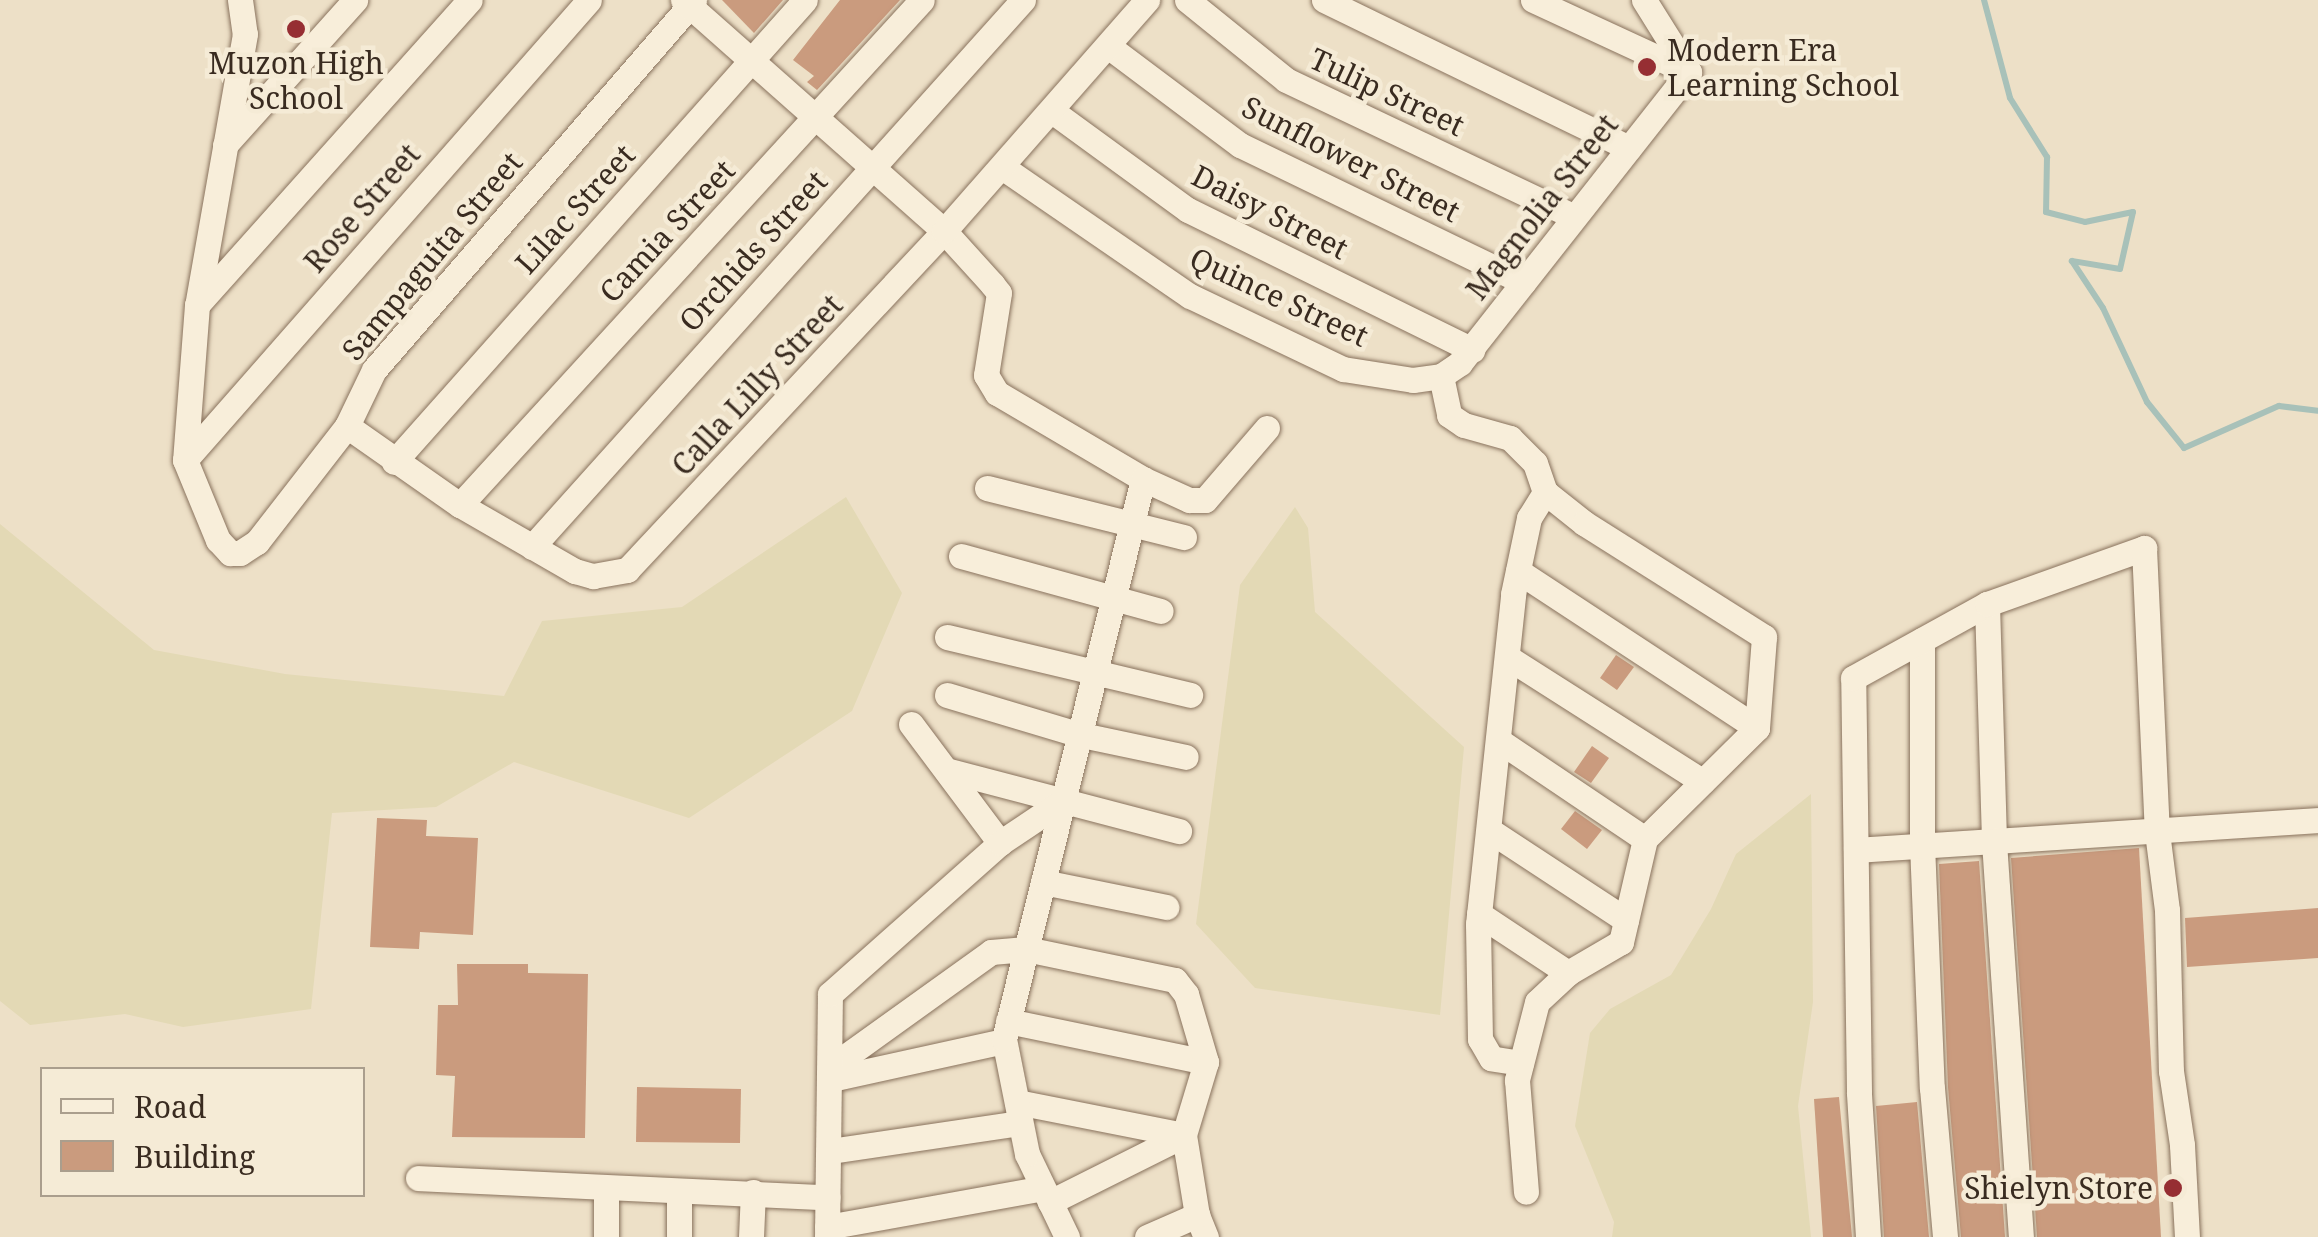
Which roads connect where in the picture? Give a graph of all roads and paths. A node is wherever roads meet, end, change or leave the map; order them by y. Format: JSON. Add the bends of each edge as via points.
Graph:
{"nodes":[{"id":1,"x":240,"y":0,"type":"edge"},
{"id":2,"x":355,"y":0,"type":"edge"},
{"id":3,"x":470,"y":0,"type":"edge"},
{"id":4,"x":588,"y":0,"type":"edge"},
{"id":5,"x":805,"y":0,"type":"edge"},
{"id":6,"x":922,"y":0,"type":"edge"},
{"id":7,"x":1023,"y":0,"type":"edge"},
{"id":8,"x":1148,"y":0,"type":"edge"},
{"id":9,"x":1187,"y":0,"type":"edge"},
{"id":10,"x":1324,"y":0,"type":"edge"},
{"id":11,"x":1533,"y":0,"type":"edge"},
{"id":12,"x":1644,"y":0,"type":"edge"},
{"id":13,"x":689,"y":2,"type":"edge"},
{"id":14,"x":1108,"y":46,"type":"junction"},
{"id":15,"x":751,"y":60,"type":"junction"},
{"id":16,"x":1689,"y":72,"type":"junction"},
{"id":17,"x":1052,"y":111,"type":"junction"},
{"id":18,"x":816,"y":117,"type":"junction"},
{"id":19,"x":224,"y":146,"type":"junction"},
{"id":20,"x":1629,"y":148,"type":"junction"},
{"id":21,"x":1002,"y":166,"type":"junction"},
{"id":22,"x":872,"y":167,"type":"junction"},
{"id":23,"x":1574,"y":217,"type":"junction"},
{"id":24,"x":944,"y":231,"type":"junction"},
{"id":25,"x":1524,"y":282,"type":"junction"},
{"id":26,"x":196,"y":306,"type":"junction"},
{"id":27,"x":1472,"y":350,"type":"junction"},
{"id":28,"x":1441,"y":376,"type":"junction"},
{"id":29,"x":347,"y":426,"type":"junction"},
{"id":30,"x":1266,"y":428,"type":"dead end"},
{"id":31,"x":185,"y":460,"type":"junction"},
{"id":32,"x":394,"y":462,"type":"junction"},
{"id":33,"x":1143,"y":479,"type":"junction"},
{"id":34,"x":987,"y":488,"type":"dead end"},
{"id":35,"x":1545,"y":492,"type":"junction"},
{"id":36,"x":460,"y":505,"type":"junction"},
{"id":37,"x":1132,"y":524,"type":"junction"},
{"id":38,"x":1184,"y":537,"type":"dead end"},
{"id":39,"x":532,"y":547,"type":"junction"},
{"id":40,"x":961,"y":556,"type":"dead end"},
{"id":41,"x":1518,"y":572,"type":"junction"},
{"id":42,"x":1114,"y":596,"type":"junction"},
{"id":43,"x":1987,"y":604,"type":"junction"},
{"id":44,"x":1161,"y":611,"type":"dead end"},
{"id":45,"x":946,"y":637,"type":"dead end"},
{"id":46,"x":1922,"y":640,"type":"junction"},
{"id":47,"x":1507,"y":657,"type":"junction"},
{"id":48,"x":1095,"y":673,"type":"junction"},
{"id":49,"x":948,"y":695,"type":"dead end"},
{"id":50,"x":1190,"y":695,"type":"dead end"},
{"id":51,"x":911,"y":724,"type":"dead end"},
{"id":52,"x":1757,"y":728,"type":"junction"},
{"id":53,"x":1077,"y":734,"type":"junction"},
{"id":54,"x":1498,"y":740,"type":"junction"},
{"id":55,"x":1186,"y":757,"type":"dead end"},
{"id":56,"x":946,"y":770,"type":"junction"},
{"id":57,"x":1703,"y":782,"type":"junction"},
{"id":58,"x":1061,"y":802,"type":"junction"},
{"id":59,"x":2318,"y":820,"type":"edge"},
{"id":60,"x":1488,"y":830,"type":"junction"},
{"id":61,"x":1179,"y":831,"type":"dead end"},
{"id":62,"x":2157,"y":832,"type":"junction"},
{"id":63,"x":1645,"y":839,"type":"junction"},
{"id":64,"x":1994,"y":842,"type":"junction"},
{"id":65,"x":1000,"y":843,"type":"junction"},
{"id":66,"x":1922,"y":844,"type":"junction"},
{"id":67,"x":1856,"y":850,"type":"junction"},
{"id":68,"x":1043,"y":882,"type":"junction"},
{"id":69,"x":1166,"y":907,"type":"dead end"},
{"id":70,"x":1479,"y":914,"type":"junction"},
{"id":71,"x":1626,"y":920,"type":"junction"},
{"id":72,"x":1026,"y":949,"type":"junction"},
{"id":73,"x":1568,"y":973,"type":"junction"},
{"id":74,"x":1006,"y":1031,"type":"junction"},
{"id":75,"x":1206,"y":1062,"type":"junction"},
{"id":76,"x":1521,"y":1062,"type":"junction"},
{"id":77,"x":831,"y":1073,"type":"junction"},
{"id":78,"x":1018,"y":1112,"type":"junction"},
{"id":79,"x":1184,"y":1136,"type":"junction"},
{"id":80,"x":830,"y":1150,"type":"junction"},
{"id":81,"x":418,"y":1178,"type":"dead end"},
{"id":82,"x":606,"y":1189,"type":"junction"},
{"id":83,"x":680,"y":1192,"type":"junction"},
{"id":84,"x":753,"y":1192,"type":"junction"},
{"id":85,"x":1526,"y":1192,"type":"dead end"},
{"id":86,"x":1047,"y":1195,"type":"junction"},
{"id":87,"x":828,"y":1197,"type":"junction"},
{"id":88,"x":1202,"y":1226,"type":"edge"},
{"id":89,"x":827,"y":1232,"type":"edge"},
{"id":90,"x":606,"y":1237,"type":"edge"},
{"id":91,"x":678,"y":1237,"type":"edge"},
{"id":92,"x":751,"y":1237,"type":"edge"},
{"id":93,"x":1067,"y":1237,"type":"edge"},
{"id":94,"x":1146,"y":1237,"type":"edge"},
{"id":95,"x":1868,"y":1237,"type":"edge"},
{"id":96,"x":1945,"y":1237,"type":"edge"},
{"id":97,"x":2020,"y":1237,"type":"edge"},
{"id":98,"x":2187,"y":1237,"type":"edge"}],
"edges":[{"from":1,"to":19,"type":"street","via":[[245,34]]},
{"from":2,"to":19,"type":"street"},
{"from":3,"to":26,"type":"street"},
{"from":4,"to":31,"type":"street","name":"Rose Street"},
{"from":5,"to":15,"type":"street","name":"Lilac Street"},
{"from":6,"to":18,"type":"street","name":"Camia Street"},
{"from":7,"to":22,"type":"street","name":"Orchids Street"},
{"from":8,"to":14,"type":"street","name":"Calla Lilly Street"},
{"from":9,"to":23,"type":"street","name":"Tulip Street","via":[[1286,80]]},
{"from":10,"to":20,"type":"street"},
{"from":11,"to":16,"type":"street"},
{"from":12,"to":16,"type":"street"},
{"from":13,"to":15,"type":"street"},
{"from":13,"to":29,"type":"street","name":"Sampaguita Street","via":[[374,370]]},
{"from":14,"to":17,"type":"street","name":"Calla Lilly Street"},
{"from":14,"to":25,"type":"street","name":"Sunflower Street","via":[[1240,145]]},
{"from":15,"to":18,"type":"street"},
{"from":15,"to":32,"type":"street","name":"Lilac Street"},
{"from":16,"to":20,"type":"street","name":"Magnolia Street"},
{"from":17,"to":21,"type":"street","name":"Calla Lilly Street"},
{"from":17,"to":27,"type":"street","name":"Daisy Street","via":[[1188,210]]},
{"from":18,"to":22,"type":"street"},
{"from":18,"to":36,"type":"street","name":"Camia Street"},
{"from":19,"to":26,"type":"street"},
{"from":20,"to":23,"type":"street","name":"Magnolia Street"},
{"from":21,"to":24,"type":"street","name":"Calla Lilly Street"},
{"from":21,"to":28,"type":"street","name":"Quince Street","via":[[1190,296],[1305,353],[1380,378]]},
{"from":22,"to":24,"type":"street"},
{"from":22,"to":39,"type":"street","name":"Orchids Street"},
{"from":23,"to":25,"type":"street","name":"Magnolia Street"},
{"from":24,"to":33,"type":"street","via":[[998,294],[986,375],[998,393]]},
{"from":24,"to":39,"type":"street","name":"Calla Lilly Street","via":[[628,570],[575,572]]},
{"from":25,"to":27,"type":"street","name":"Magnolia Street"},
{"from":26,"to":31,"type":"street"},
{"from":27,"to":28,"type":"street","name":"Magnolia Street"},
{"from":28,"to":35,"type":"street","via":[[1448,415],[1510,438],[1535,463]]},
{"from":29,"to":31,"type":"street","name":"Sampaguita Street","via":[[257,542],[240,553],[230,553],[218,540]]},
{"from":29,"to":32,"type":"street","name":"Calla Lilly Street"},
{"from":30,"to":33,"type":"street","via":[[1206,500],[1190,500]]},
{"from":32,"to":36,"type":"street","name":"Calla Lilly Street"},
{"from":33,"to":37,"type":"street"},
{"from":34,"to":37,"type":"street"},
{"from":35,"to":41,"type":"street","via":[[1529,518]]},
{"from":35,"to":52,"type":"street","via":[[1764,637]]},
{"from":36,"to":39,"type":"street","name":"Calla Lilly Street"},
{"from":37,"to":38,"type":"street"},
{"from":37,"to":42,"type":"street"},
{"from":40,"to":42,"type":"street"},
{"from":41,"to":47,"type":"street"},
{"from":41,"to":52,"type":"street"},
{"from":42,"to":44,"type":"street"},
{"from":42,"to":48,"type":"street"},
{"from":43,"to":46,"type":"street"},
{"from":43,"to":62,"type":"street","via":[[2144,548]]},
{"from":43,"to":64,"type":"street"},
{"from":45,"to":48,"type":"street"},
{"from":46,"to":66,"type":"street"},
{"from":46,"to":67,"type":"street","via":[[1854,678]]},
{"from":47,"to":54,"type":"street"},
{"from":47,"to":57,"type":"street"},
{"from":48,"to":50,"type":"street"},
{"from":48,"to":53,"type":"street"},
{"from":49,"to":53,"type":"street"},
{"from":51,"to":56,"type":"street"},
{"from":52,"to":57,"type":"street"},
{"from":53,"to":55,"type":"street"},
{"from":53,"to":58,"type":"street"},
{"from":54,"to":60,"type":"street"},
{"from":54,"to":63,"type":"street"},
{"from":56,"to":58,"type":"street"},
{"from":56,"to":65,"type":"street"},
{"from":57,"to":63,"type":"street"},
{"from":58,"to":61,"type":"street"},
{"from":58,"to":65,"type":"street"},
{"from":58,"to":68,"type":"street"},
{"from":59,"to":62,"type":"street"},
{"from":60,"to":70,"type":"street"},
{"from":60,"to":71,"type":"street"},
{"from":62,"to":64,"type":"street"},
{"from":62,"to":98,"type":"street"},
{"from":63,"to":71,"type":"street"},
{"from":64,"to":66,"type":"street"},
{"from":64,"to":97,"type":"street"},
{"from":65,"to":77,"type":"street","via":[[830,994]]},
{"from":66,"to":67,"type":"street"},
{"from":66,"to":96,"type":"street"},
{"from":67,"to":95,"type":"street"},
{"from":68,"to":69,"type":"street"},
{"from":68,"to":72,"type":"street"},
{"from":70,"to":73,"type":"street"},
{"from":70,"to":76,"type":"street","via":[[1480,1039],[1491,1058]]},
{"from":71,"to":73,"type":"street","via":[[1621,942]]},
{"from":72,"to":74,"type":"street"},
{"from":72,"to":75,"type":"street","via":[[1175,980],[1186,994]]},
{"from":72,"to":77,"type":"street","via":[[980,958]]},
{"from":73,"to":76,"type":"street","via":[[1537,1002]]},
{"from":74,"to":75,"type":"street"},
{"from":74,"to":77,"type":"street"},
{"from":74,"to":78,"type":"street"},
{"from":75,"to":79,"type":"street"},
{"from":76,"to":85,"type":"street"},
{"from":77,"to":80,"type":"street"},
{"from":78,"to":79,"type":"street"},
{"from":78,"to":80,"type":"street"},
{"from":78,"to":86,"type":"street","via":[[1027,1154]]},
{"from":79,"to":86,"type":"street"},
{"from":79,"to":88,"type":"street"},
{"from":80,"to":87,"type":"street"},
{"from":81,"to":82,"type":"street"},
{"from":82,"to":83,"type":"street"},
{"from":82,"to":90,"type":"street"},
{"from":83,"to":84,"type":"street"},
{"from":83,"to":91,"type":"street"},
{"from":84,"to":87,"type":"street"},
{"from":84,"to":92,"type":"street"},
{"from":86,"to":89,"type":"street"},
{"from":86,"to":93,"type":"street"},
{"from":87,"to":89,"type":"street"},
{"from":88,"to":94,"type":"street"}]}
